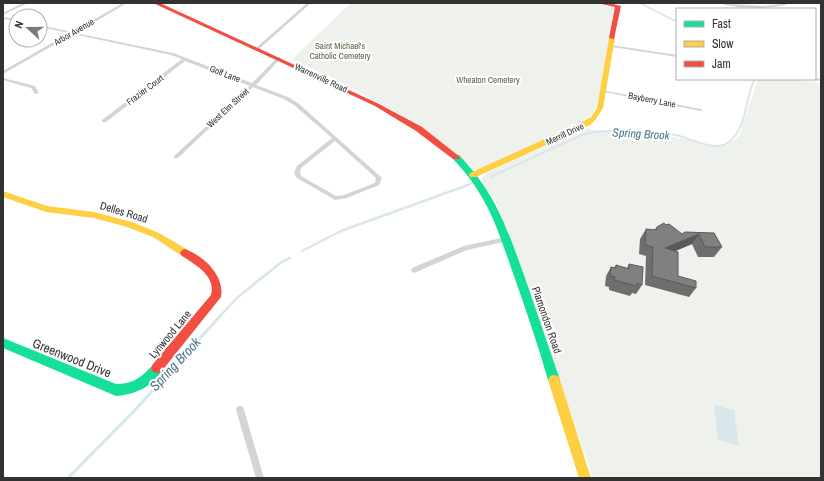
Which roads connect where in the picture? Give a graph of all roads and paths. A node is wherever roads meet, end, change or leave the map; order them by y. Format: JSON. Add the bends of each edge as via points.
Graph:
{"nodes":[{"id":1,"x":26,"y":3,"type":"edge"},
{"id":2,"x":125,"y":3,"type":"edge"},
{"id":3,"x":156,"y":3,"type":"edge"},
{"id":4,"x":301,"y":3,"type":"edge"},
{"id":5,"x":309,"y":3,"type":"edge"},
{"id":6,"x":600,"y":3,"type":"edge"},
{"id":7,"x":721,"y":3,"type":"edge"},
{"id":8,"x":788,"y":3,"type":"edge"},
{"id":9,"x":727,"y":4,"type":"edge"},
{"id":10,"x":305,"y":6,"type":"junction"},
{"id":11,"x":3,"y":14,"type":"edge"},
{"id":12,"x":48,"y":28,"type":"edge"},
{"id":13,"x":73,"y":33,"type":"junction"},
{"id":14,"x":612,"y":46,"type":"junction"},
{"id":15,"x":258,"y":48,"type":"junction"},
{"id":16,"x":676,"y":56,"type":"edge"},
{"id":17,"x":280,"y":58,"type":"junction"},
{"id":18,"x":185,"y":59,"type":"junction"},
{"id":19,"x":3,"y":73,"type":"edge"},
{"id":20,"x":3,"y":79,"type":"edge"},
{"id":21,"x":253,"y":85,"type":"junction"},
{"id":22,"x":604,"y":91,"type":"junction"},
{"id":23,"x":37,"y":93,"type":"dead end"},
{"id":24,"x":701,"y":110,"type":"dead end"},
{"id":25,"x":104,"y":121,"type":"dead end"},
{"id":26,"x":335,"y":138,"type":"junction"},
{"id":27,"x":176,"y":157,"type":"dead end"},
{"id":28,"x":473,"y":175,"type":"junction"},
{"id":29,"x":3,"y":194,"type":"edge"},
{"id":30,"x":506,"y":239,"type":"junction"},
{"id":31,"x":414,"y":270,"type":"dead end"},
{"id":32,"x":219,"y":287,"type":"joint"},
{"id":33,"x":3,"y":343,"type":"edge"},
{"id":34,"x":132,"y":389,"type":"joint"},
{"id":35,"x":240,"y":410,"type":"dead end"},
{"id":36,"x":260,"y":478,"type":"edge"},
{"id":37,"x":585,"y":478,"type":"edge"}],
"edges":[{"from":1,"to":11,"type":"street"},
{"from":2,"to":13,"type":"street","name":"Arbor Avenue"},
{"from":3,"to":15,"type":"street","name":"Warrenville Road"},
{"from":4,"to":10,"type":"street"},
{"from":5,"to":10,"type":"street"},
{"from":6,"to":14,"type":"street","name":"Merrill Drive","via":[[618,6]]},
{"from":7,"to":9,"type":"street"},
{"from":8,"to":9,"type":"street","via":[[762,7]]},
{"from":10,"to":15,"type":"street"},
{"from":12,"to":13,"type":"street","name":"Golf Lane"},
{"from":13,"to":18,"type":"street","name":"Golf Lane"},
{"from":13,"to":19,"type":"street","name":"Arbor Avenue"},
{"from":14,"to":16,"type":"street"},
{"from":14,"to":22,"type":"street","name":"Merrill Drive"},
{"from":15,"to":17,"type":"street","name":"Warrenville Road"},
{"from":17,"to":21,"type":"street","name":"West Elm Street"},
{"from":17,"to":28,"type":"street","name":"Warrenville Road","via":[[384,107],[434,140]]},
{"from":18,"to":21,"type":"street","name":"Golf Lane"},
{"from":18,"to":25,"type":"street","name":"Frazier Court"},
{"from":20,"to":23,"type":"street","via":[[33,87]]},
{"from":21,"to":26,"type":"street","name":"Golf Lane","via":[[296,104]]},
{"from":21,"to":27,"type":"street","name":"West Elm Street"},
{"from":22,"to":24,"type":"street","name":"Bayberry Lane"},
{"from":22,"to":28,"type":"street","name":"Merrill Drive","via":[[598,113],[587,123]]},
{"from":26,"to":26,"type":"street","name":"Golf Lane","via":[[299,167],[299,177],[335,198],[374,186],[378,181],[376,175]]},
{"from":28,"to":30,"type":"street","name":"Plamondon Road","via":[[488,196]]},
{"from":29,"to":32,"type":"street","name":"Delles Road","via":[[44,208],[101,216],[141,229],[172,244],[192,258],[211,273],[218,281]]},
{"from":30,"to":31,"type":"street","via":[[466,248]]},
{"from":30,"to":37,"type":"street","name":"Plamondon Road"},
{"from":32,"to":34,"type":"street","name":"Lynwood Lane","via":[[216,297],[150,377]]},
{"from":33,"to":34,"type":"street","name":"Greenwood Drive","via":[[116,390]]},
{"from":35,"to":36,"type":"street"}]}
